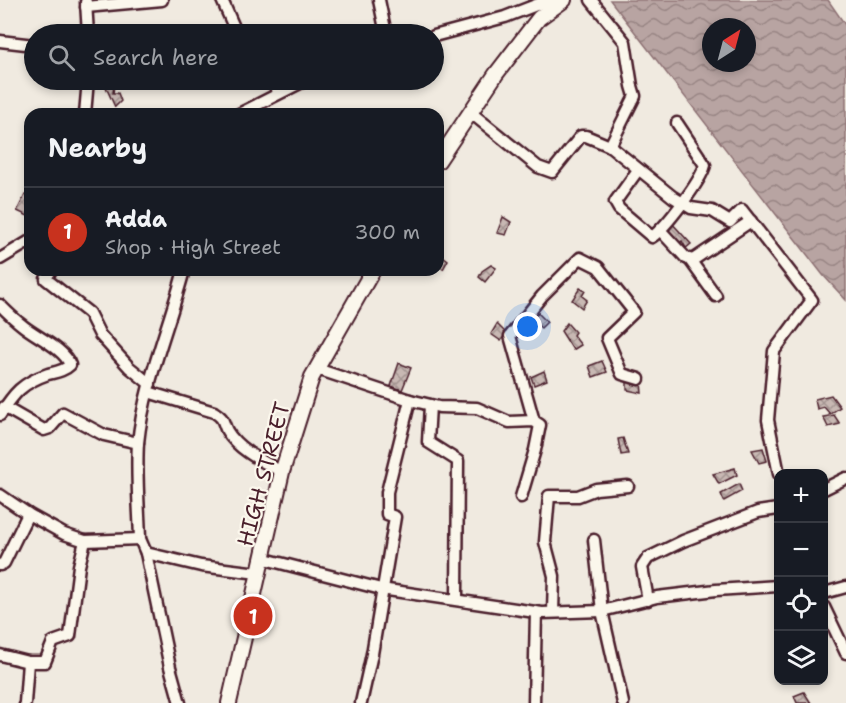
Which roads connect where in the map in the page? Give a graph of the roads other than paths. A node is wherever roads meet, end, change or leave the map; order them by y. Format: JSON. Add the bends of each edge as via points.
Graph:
{"nodes":[{"id":1,"x":162,"y":0,"type":"edge"},
{"id":2,"x":222,"y":0,"type":"edge"},
{"id":3,"x":379,"y":0,"type":"edge"},
{"id":4,"x":549,"y":0,"type":"edge"},
{"id":5,"x":564,"y":0,"type":"edge"},
{"id":6,"x":591,"y":0,"type":"edge"},
{"id":7,"x":86,"y":3,"type":"edge"},
{"id":8,"x":87,"y":24,"type":"edge"},
{"id":9,"x":233,"y":24,"type":"edge"},
{"id":10,"x":384,"y":24,"type":"edge"},
{"id":11,"x":444,"y":33,"type":"edge"},
{"id":12,"x":0,"y":41,"type":"edge"},
{"id":13,"x":24,"y":44,"type":"edge"},
{"id":14,"x":87,"y":90,"type":"edge"},
{"id":15,"x":284,"y":90,"type":"edge"},
{"id":16,"x":280,"y":92,"type":"joint"},
{"id":17,"x":86,"y":108,"type":"edge"},
{"id":18,"x":250,"y":108,"type":"edge"},
{"id":19,"x":470,"y":112,"type":"junction"},
{"id":20,"x":677,"y":123,"type":"dead end"},
{"id":21,"x":610,"y":146,"type":"junction"},
{"id":22,"x":444,"y":152,"type":"edge"},
{"id":23,"x":638,"y":170,"type":"junction"},
{"id":24,"x":683,"y":201,"type":"junction"},
{"id":25,"x":751,"y":221,"type":"junction"},
{"id":26,"x":660,"y":230,"type":"junction"},
{"id":27,"x":24,"y":245,"type":"edge"},
{"id":28,"x":0,"y":259,"type":"edge"},
{"id":29,"x":690,"y":260,"type":"junction"},
{"id":30,"x":48,"y":276,"type":"edge"},
{"id":31,"x":182,"y":276,"type":"edge"},
{"id":32,"x":370,"y":276,"type":"edge"},
{"id":33,"x":716,"y":296,"type":"dead end"},
{"id":34,"x":0,"y":305,"type":"edge"},
{"id":35,"x":317,"y":369,"type":"junction"},
{"id":36,"x":639,"y":380,"type":"dead end"},
{"id":37,"x":149,"y":388,"type":"junction"},
{"id":38,"x":410,"y":400,"type":"junction"},
{"id":39,"x":430,"y":405,"type":"junction"},
{"id":40,"x":2,"y":411,"type":"edge"},
{"id":41,"x":534,"y":420,"type":"junction"},
{"id":42,"x":138,"y":443,"type":"junction"},
{"id":43,"x":778,"y":469,"type":"edge"},
{"id":44,"x":282,"y":471,"type":"junction"},
{"id":45,"x":846,"y":478,"type":"edge"},
{"id":46,"x":628,"y":486,"type":"dead end"},
{"id":47,"x":828,"y":487,"type":"edge"},
{"id":48,"x":0,"y":495,"type":"edge"},
{"id":49,"x":521,"y":497,"type":"dead end"},
{"id":50,"x":774,"y":510,"type":"edge"},
{"id":51,"x":28,"y":514,"type":"junction"},
{"id":52,"x":140,"y":539,"type":"junction"},
{"id":53,"x":594,"y":540,"type":"dead end"},
{"id":54,"x":85,"y":541,"type":"junction"},
{"id":55,"x":146,"y":553,"type":"junction"},
{"id":56,"x":261,"y":558,"type":"junction"},
{"id":57,"x":0,"y":565,"type":"edge"},
{"id":58,"x":258,"y":573,"type":"junction"},
{"id":59,"x":774,"y":586,"type":"edge"},
{"id":60,"x":846,"y":587,"type":"edge"},
{"id":61,"x":381,"y":589,"type":"junction"},
{"id":62,"x":828,"y":592,"type":"edge"},
{"id":63,"x":458,"y":597,"type":"dead end"},
{"id":64,"x":648,"y":600,"type":"junction"},
{"id":65,"x":602,"y":611,"type":"junction"},
{"id":66,"x":536,"y":612,"type":"junction"},
{"id":67,"x":553,"y":612,"type":"junction"},
{"id":68,"x":828,"y":616,"type":"edge"},
{"id":69,"x":846,"y":654,"type":"edge"},
{"id":70,"x":0,"y":655,"type":"edge"},
{"id":71,"x":28,"y":662,"type":"junction"},
{"id":72,"x":25,"y":703,"type":"edge"},
{"id":73,"x":180,"y":703,"type":"edge"},
{"id":74,"x":229,"y":703,"type":"edge"},
{"id":75,"x":361,"y":703,"type":"edge"},
{"id":76,"x":534,"y":703,"type":"edge"},
{"id":77,"x":623,"y":703,"type":"edge"}],
"edges":[{"from":1,"to":7,"type":"street"},
{"from":2,"to":9,"type":"street"},
{"from":3,"to":10,"type":"street"},
{"from":4,"to":11,"type":"street"},
{"from":5,"to":19,"type":"main road","via":[[539,18]]},
{"from":6,"to":21,"type":"street","via":[[625,42],[635,96]]},
{"from":7,"to":8,"type":"street"},
{"from":12,"to":13,"type":"street"},
{"from":14,"to":17,"type":"street"},
{"from":15,"to":16,"type":"street"},
{"from":16,"to":18,"type":"street"},
{"from":19,"to":21,"type":"street","via":[[538,167],[552,172],[581,136]]},
{"from":19,"to":22,"type":"main road"},
{"from":20,"to":24,"type":"street","via":[[705,165]]},
{"from":21,"to":23,"type":"street"},
{"from":23,"to":24,"type":"street"},
{"from":23,"to":26,"type":"street","via":[[615,202],[652,237]]},
{"from":24,"to":25,"type":"street","via":[[691,208],[712,211],[730,222],[742,210]]},
{"from":24,"to":26,"type":"street"},
{"from":25,"to":29,"type":"street"},
{"from":25,"to":43,"type":"street","via":[[812,300],[774,351],[768,420]]},
{"from":26,"to":29,"type":"street"},
{"from":27,"to":28,"type":"street"},
{"from":29,"to":33,"type":"street"},
{"from":30,"to":37,"type":"street","via":[[46,279],[89,313],[100,335]]},
{"from":31,"to":37,"type":"street"},
{"from":32,"to":35,"type":"main road","name":"HIGH STREET"},
{"from":34,"to":40,"type":"street","via":[[22,326],[62,353],[70,365],[28,382],[15,392]]},
{"from":35,"to":38,"type":"street"},
{"from":35,"to":44,"type":"main road","name":"HIGH STREET"},
{"from":36,"to":41,"type":"street","via":[[622,374],[607,338],[634,312],[598,267],[580,258],[510,336]]},
{"from":37,"to":42,"type":"street"},
{"from":37,"to":44,"type":"street","via":[[224,418],[228,431],[242,446]]},
{"from":38,"to":39,"type":"street"},
{"from":38,"to":61,"type":"street","via":[[387,492],[387,514],[395,517]]},
{"from":39,"to":41,"type":"street","via":[[477,408],[509,422]]},
{"from":39,"to":63,"type":"street","via":[[428,442],[458,461]]},
{"from":40,"to":42,"type":"street","via":[[44,430],[67,413],[104,435]]},
{"from":41,"to":49,"type":"street","via":[[540,424]]},
{"from":42,"to":52,"type":"street"},
{"from":44,"to":56,"type":"main road","name":"HIGH STREET"},
{"from":45,"to":47,"type":"street"},
{"from":46,"to":67,"type":"street","via":[[596,489],[578,496],[549,496],[545,542],[554,576]]},
{"from":48,"to":51,"type":"street"},
{"from":50,"to":64,"type":"street","via":[[758,512],[648,558],[642,567]]},
{"from":51,"to":54,"type":"street"},
{"from":51,"to":57,"type":"street"},
{"from":52,"to":54,"type":"street"},
{"from":52,"to":55,"type":"street"},
{"from":53,"to":65,"type":"street"},
{"from":54,"to":71,"type":"street","via":[[78,566],[70,636],[53,642],[45,662]]},
{"from":55,"to":58,"type":"street","via":[[201,566]]},
{"from":55,"to":73,"type":"street"},
{"from":56,"to":58,"type":"main road","name":"HIGH STREET"},
{"from":56,"to":61,"type":"street"},
{"from":58,"to":74,"type":"main road","name":"HIGH STREET"},
{"from":59,"to":64,"type":"street"},
{"from":60,"to":62,"type":"street"},
{"from":61,"to":66,"type":"street"},
{"from":61,"to":75,"type":"street"},
{"from":64,"to":65,"type":"street"},
{"from":65,"to":67,"type":"street"},
{"from":65,"to":77,"type":"street"},
{"from":66,"to":67,"type":"street"},
{"from":66,"to":76,"type":"street"},
{"from":68,"to":69,"type":"street"},
{"from":70,"to":71,"type":"street"},
{"from":71,"to":72,"type":"street"}]}
